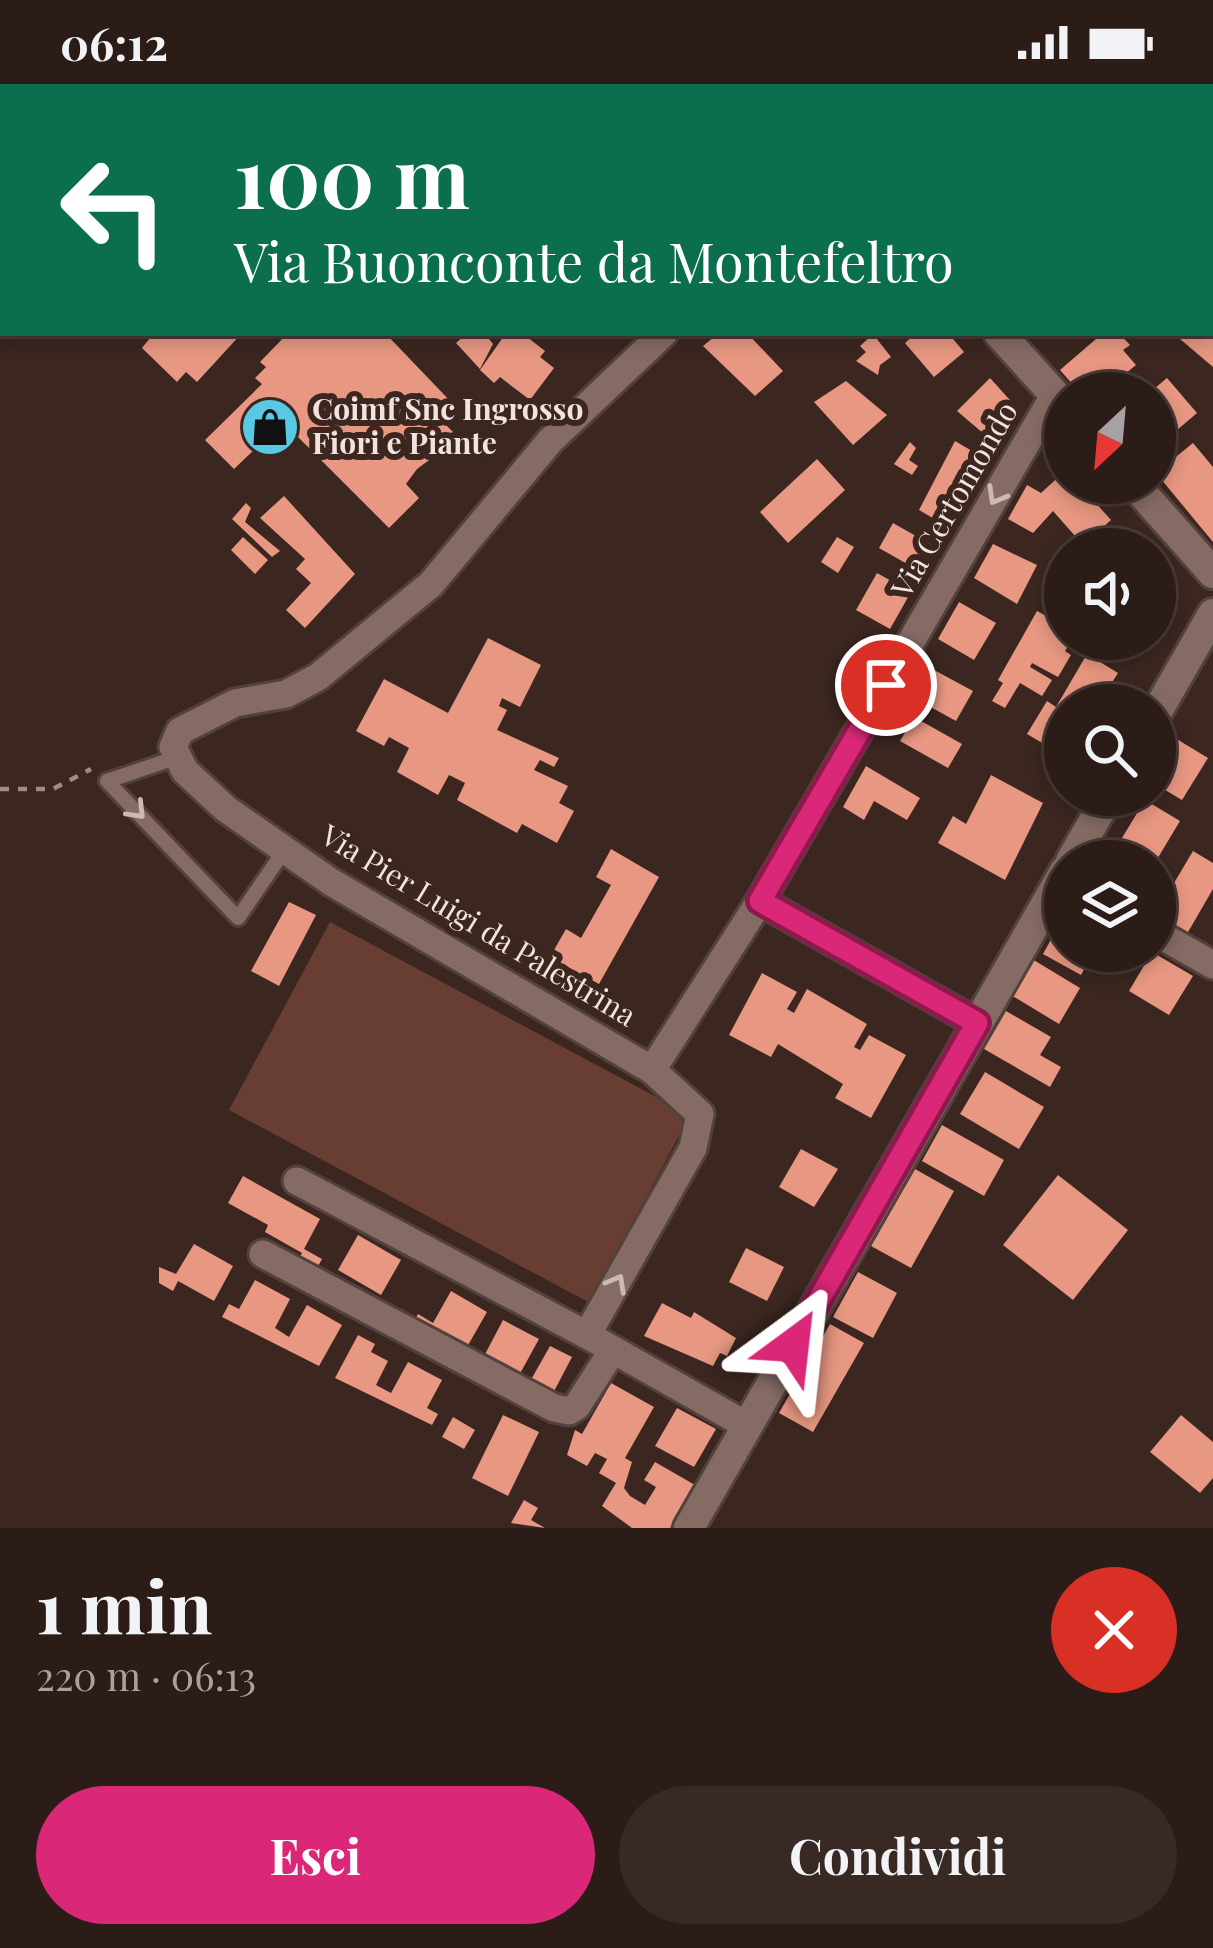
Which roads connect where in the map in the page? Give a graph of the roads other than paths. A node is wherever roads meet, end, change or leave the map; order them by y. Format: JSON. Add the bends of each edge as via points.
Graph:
{"nodes":[{"id":1,"x":661,"y":336,"type":"edge"},
{"id":2,"x":1002,"y":336,"type":"edge"},
{"id":3,"x":1044,"y":382,"type":"edge"},
{"id":4,"x":1044,"y":426,"type":"edge"},
{"id":5,"x":1152,"y":504,"type":"edge"},
{"id":6,"x":1213,"y":573,"type":"edge"},
{"id":7,"x":1213,"y":614,"type":"edge"},
{"id":8,"x":1173,"y":684,"type":"edge"},
{"id":9,"x":178,"y":758,"type":"junction"},
{"id":10,"x":287,"y":846,"type":"junction"},
{"id":11,"x":760,"y":901,"type":"junction"},
{"id":12,"x":1044,"y":909,"type":"edge"},
{"id":13,"x":1176,"y":944,"type":"edge"},
{"id":14,"x":1213,"y":964,"type":"edge"},
{"id":15,"x":977,"y":1023,"type":"junction"},
{"id":16,"x":652,"y":1070,"type":"junction"},
{"id":17,"x":297,"y":1181,"type":"dead end"},
{"id":18,"x":263,"y":1254,"type":"dead end"},
{"id":19,"x":587,"y":1335,"type":"junction"},
{"id":20,"x":613,"y":1350,"type":"junction"},
{"id":21,"x":746,"y":1425,"type":"junction"},
{"id":22,"x":698,"y":1524,"type":"edge"}],
"edges":[{"from":1,"to":9,"type":"street","via":[[550,441],[431,584],[318,677],[286,694],[235,703],[180,731]]},
{"from":2,"to":3,"type":"street"},
{"from":4,"to":11,"type":"street","name":"Via Certomondo","one_way":true},
{"from":5,"to":6,"type":"street"},
{"from":7,"to":8,"type":"street"},
{"from":9,"to":10,"type":"street","name":"Via Pier Luigi da Palestrina","via":[[226,809]]},
{"from":9,"to":10,"type":"lane","one_way":true,"via":[[107,781],[238,918]]},
{"from":10,"to":16,"type":"street","name":"Via Pier Luigi da Palestrina","via":[[331,882]]},
{"from":11,"to":15,"type":"street"},
{"from":11,"to":16,"type":"street","name":"Via Certomondo"},
{"from":12,"to":15,"type":"street"},
{"from":13,"to":14,"type":"street"},
{"from":15,"to":21,"type":"street"},
{"from":19,"to":16,"type":"street","name":"Via Pier Luigi da Palestrina","one_way":true,"via":[[693,1148],[700,1114]]},
{"from":17,"to":19,"type":"street"},
{"from":18,"to":20,"type":"street","via":[[554,1408],[577,1406]]},
{"from":19,"to":20,"type":"street"},
{"from":20,"to":21,"type":"street"},
{"from":21,"to":22,"type":"street"}]}
